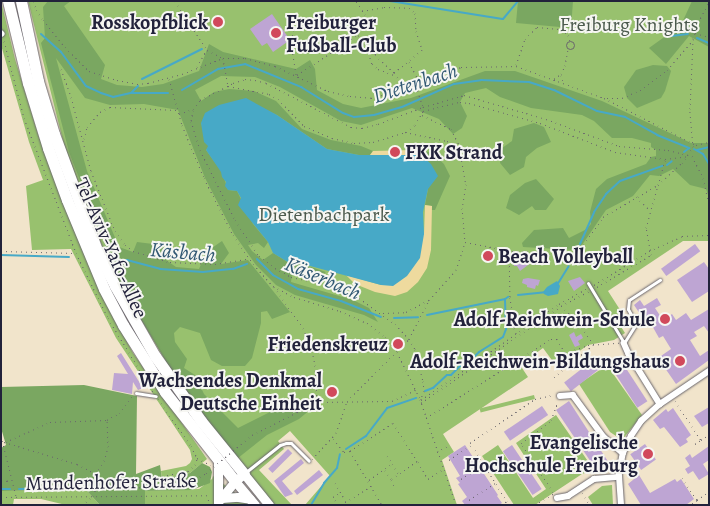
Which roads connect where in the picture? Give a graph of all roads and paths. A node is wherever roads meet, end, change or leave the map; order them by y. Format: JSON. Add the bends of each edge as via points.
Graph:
{"nodes":[{"id":1,"x":8,"y":1,"type":"edge"},
{"id":2,"x":21,"y":1,"type":"edge"},
{"id":3,"x":34,"y":1,"type":"edge"},
{"id":4,"x":175,"y":1,"type":"edge"},
{"id":5,"x":356,"y":1,"type":"edge"},
{"id":6,"x":709,"y":2,"type":"edge"},
{"id":7,"x":362,"y":11,"type":"junction"},
{"id":8,"x":287,"y":13,"type":"dead end"},
{"id":9,"x":695,"y":32,"type":"junction"},
{"id":10,"x":358,"y":35,"type":"junction"},
{"id":11,"x":709,"y":37,"type":"edge"},
{"id":12,"x":693,"y":39,"type":"junction"},
{"id":13,"x":570,"y":41,"type":"junction"},
{"id":14,"x":379,"y":44,"type":"dead end"},
{"id":15,"x":568,"y":49,"type":"junction"},
{"id":16,"x":207,"y":50,"type":"junction"},
{"id":17,"x":223,"y":58,"type":"junction"},
{"id":18,"x":408,"y":62,"type":"junction"},
{"id":19,"x":516,"y":66,"type":"junction"},
{"id":20,"x":197,"y":68,"type":"junction"},
{"id":21,"x":60,"y":69,"type":"dead end"},
{"id":22,"x":394,"y":73,"type":"junction"},
{"id":23,"x":561,"y":74,"type":"junction"},
{"id":24,"x":296,"y":76,"type":"junction"},
{"id":25,"x":396,"y":76,"type":"junction"},
{"id":26,"x":169,"y":79,"type":"junction"},
{"id":27,"x":553,"y":80,"type":"junction"},
{"id":28,"x":420,"y":84,"type":"junction"},
{"id":29,"x":563,"y":84,"type":"junction"},
{"id":30,"x":228,"y":86,"type":"junction"},
{"id":31,"x":416,"y":86,"type":"junction"},
{"id":32,"x":406,"y":89,"type":"junction"},
{"id":33,"x":604,"y":98,"type":"junction"},
{"id":34,"x":423,"y":107,"type":"junction"},
{"id":35,"x":193,"y":109,"type":"junction"},
{"id":36,"x":178,"y":110,"type":"junction"},
{"id":37,"x":423,"y":111,"type":"junction"},
{"id":38,"x":178,"y":114,"type":"junction"},
{"id":39,"x":422,"y":114,"type":"junction"},
{"id":40,"x":405,"y":132,"type":"junction"},
{"id":41,"x":84,"y":140,"type":"junction"},
{"id":42,"x":709,"y":142,"type":"edge"},
{"id":43,"x":693,"y":143,"type":"junction"},
{"id":44,"x":459,"y":146,"type":"junction"},
{"id":45,"x":688,"y":156,"type":"junction"},
{"id":46,"x":665,"y":159,"type":"junction"},
{"id":47,"x":658,"y":185,"type":"junction"},
{"id":48,"x":636,"y":197,"type":"junction"},
{"id":49,"x":709,"y":204,"type":"edge"},
{"id":50,"x":650,"y":209,"type":"junction"},
{"id":51,"x":709,"y":235,"type":"edge"},
{"id":52,"x":465,"y":242,"type":"junction"},
{"id":53,"x":1,"y":251,"type":"edge"},
{"id":54,"x":508,"y":251,"type":"junction"},
{"id":55,"x":649,"y":251,"type":"junction"},
{"id":56,"x":76,"y":253,"type":"dead end"},
{"id":57,"x":249,"y":259,"type":"junction"},
{"id":58,"x":660,"y":280,"type":"dead end"},
{"id":59,"x":273,"y":286,"type":"junction"},
{"id":60,"x":589,"y":287,"type":"junction"},
{"id":61,"x":429,"y":300,"type":"junction"},
{"id":62,"x":559,"y":304,"type":"junction"},
{"id":63,"x":561,"y":306,"type":"junction"},
{"id":64,"x":381,"y":312,"type":"junction"},
{"id":65,"x":515,"y":334,"type":"junction"},
{"id":66,"x":517,"y":337,"type":"junction"},
{"id":67,"x":409,"y":339,"type":"junction"},
{"id":68,"x":624,"y":342,"type":"junction"},
{"id":69,"x":594,"y":345,"type":"junction"},
{"id":70,"x":397,"y":352,"type":"junction"},
{"id":71,"x":523,"y":356,"type":"junction"},
{"id":72,"x":527,"y":362,"type":"dead end"},
{"id":73,"x":709,"y":371,"type":"edge"},
{"id":74,"x":554,"y":377,"type":"dead end"},
{"id":75,"x":416,"y":390,"type":"junction"},
{"id":76,"x":136,"y":393,"type":"joint"},
{"id":77,"x":156,"y":396,"type":"dead end"},
{"id":78,"x":560,"y":396,"type":"junction"},
{"id":79,"x":672,"y":396,"type":"junction"},
{"id":80,"x":420,"y":399,"type":"junction"},
{"id":81,"x":347,"y":401,"type":"junction"},
{"id":82,"x":317,"y":402,"type":"junction"},
{"id":83,"x":421,"y":403,"type":"junction"},
{"id":84,"x":660,"y":404,"type":"junction"},
{"id":85,"x":426,"y":418,"type":"junction"},
{"id":86,"x":107,"y":420,"type":"junction"},
{"id":87,"x":709,"y":435,"type":"edge"},
{"id":88,"x":1,"y":436,"type":"edge"},
{"id":89,"x":333,"y":438,"type":"junction"},
{"id":90,"x":701,"y":440,"type":"junction"},
{"id":91,"x":3,"y":442,"type":"junction"},
{"id":92,"x":1,"y":444,"type":"edge"},
{"id":93,"x":695,"y":444,"type":"dead end"},
{"id":94,"x":449,"y":445,"type":"dead end"},
{"id":95,"x":475,"y":450,"type":"dead end"},
{"id":96,"x":350,"y":451,"type":"junction"},
{"id":97,"x":437,"y":452,"type":"junction"},
{"id":98,"x":623,"y":453,"type":"junction"},
{"id":99,"x":387,"y":456,"type":"dead end"},
{"id":100,"x":197,"y":458,"type":"dead end"},
{"id":101,"x":449,"y":460,"type":"dead end"},
{"id":102,"x":218,"y":461,"type":"junction"},
{"id":103,"x":309,"y":461,"type":"joint"},
{"id":104,"x":417,"y":461,"type":"junction"},
{"id":105,"x":392,"y":464,"type":"junction"},
{"id":106,"x":483,"y":465,"type":"junction"},
{"id":107,"x":631,"y":465,"type":"dead end"},
{"id":108,"x":384,"y":469,"type":"junction"},
{"id":109,"x":443,"y":469,"type":"junction"},
{"id":110,"x":638,"y":472,"type":"dead end"},
{"id":111,"x":94,"y":473,"type":"junction"},
{"id":112,"x":398,"y":474,"type":"junction"},
{"id":113,"x":618,"y":477,"type":"junction"},
{"id":114,"x":12,"y":478,"type":"junction"},
{"id":115,"x":239,"y":478,"type":"junction"},
{"id":116,"x":682,"y":478,"type":"dead end"},
{"id":117,"x":391,"y":479,"type":"junction"},
{"id":118,"x":461,"y":479,"type":"dead end"},
{"id":119,"x":1,"y":480,"type":"edge"},
{"id":120,"x":368,"y":480,"type":"junction"},
{"id":121,"x":335,"y":483,"type":"dead end"},
{"id":122,"x":495,"y":483,"type":"junction"},
{"id":123,"x":102,"y":484,"type":"junction"},
{"id":124,"x":110,"y":485,"type":"junction"},
{"id":125,"x":371,"y":485,"type":"junction"},
{"id":126,"x":396,"y":487,"type":"dead end"},
{"id":127,"x":579,"y":488,"type":"junction"},
{"id":128,"x":709,"y":492,"type":"edge"},
{"id":129,"x":341,"y":493,"type":"junction"},
{"id":130,"x":93,"y":496,"type":"junction"},
{"id":131,"x":555,"y":496,"type":"junction"},
{"id":132,"x":1,"y":497,"type":"edge"},
{"id":133,"x":16,"y":497,"type":"junction"},
{"id":134,"x":217,"y":498,"type":"edge"},
{"id":135,"x":469,"y":500,"type":"dead end"},
{"id":136,"x":697,"y":500,"type":"junction"},
{"id":137,"x":346,"y":501,"type":"junction"},
{"id":138,"x":507,"y":501,"type":"junction"},
{"id":139,"x":252,"y":502,"type":"edge"},
{"id":140,"x":82,"y":505,"type":"edge"},
{"id":141,"x":206,"y":505,"type":"edge"},
{"id":142,"x":269,"y":505,"type":"edge"},
{"id":143,"x":340,"y":505,"type":"edge"},
{"id":144,"x":382,"y":505,"type":"edge"},
{"id":145,"x":456,"y":505,"type":"edge"},
{"id":146,"x":501,"y":505,"type":"edge"},
{"id":147,"x":509,"y":505,"type":"edge"},
{"id":148,"x":535,"y":505,"type":"edge"},
{"id":149,"x":590,"y":505,"type":"edge"},
{"id":150,"x":621,"y":505,"type":"edge"},
{"id":151,"x":690,"y":505,"type":"edge"},
{"id":152,"x":700,"y":505,"type":"edge"}],
"edges":[{"from":1,"to":102,"type":"highway","name":"Tel-Aviv-Yafo-Allee","via":[[48,148],[104,289],[165,392]]},
{"from":2,"to":115,"type":"highway","name":"Tel-Aviv-Yafo-Allee","via":[[51,125],[97,250],[160,363]]},
{"from":3,"to":26,"type":"path","via":[[43,20],[89,71],[137,84]]},
{"from":4,"to":16,"type":"path"},
{"from":5,"to":7,"type":"path"},
{"from":6,"to":9,"type":"path"},
{"from":7,"to":10,"type":"path","via":[[368,19]]},
{"from":7,"to":18,"type":"path","via":[[384,7],[409,8],[415,12],[416,32],[422,50]]},
{"from":8,"to":24,"type":"path","via":[[294,25],[292,49]]},
{"from":9,"to":11,"type":"path"},
{"from":9,"to":12,"type":"path"},
{"from":10,"to":24,"type":"path"},
{"from":10,"to":25,"type":"path","via":[[372,64]]},
{"from":12,"to":33,"type":"path","via":[[667,70],[640,90],[622,98]]},
{"from":12,"to":43,"type":"path","via":[[690,108]]},
{"from":13,"to":15,"type":"path","via":[[566,44]]},
{"from":13,"to":15,"type":"path","via":[[574,47]]},
{"from":13,"to":19,"type":"path","via":[[562,29],[537,27],[525,39]]},
{"from":14,"to":22,"type":"path","via":[[375,56]]},
{"from":15,"to":23,"type":"path"},
{"from":16,"to":17,"type":"path"},
{"from":16,"to":20,"type":"path"},
{"from":17,"to":20,"type":"path"},
{"from":17,"to":24,"type":"path","via":[[245,58]]},
{"from":17,"to":30,"type":"path"},
{"from":18,"to":22,"type":"path"},
{"from":18,"to":28,"type":"path"},
{"from":19,"to":27,"type":"path"},
{"from":19,"to":28,"type":"path","via":[[461,67]]},
{"from":20,"to":26,"type":"path"},
{"from":21,"to":41,"type":"path"},
{"from":22,"to":25,"type":"path"},
{"from":23,"to":27,"type":"path"},
{"from":23,"to":29,"type":"path"},
{"from":24,"to":32,"type":"path","via":[[328,91],[350,96],[371,98]]},
{"from":25,"to":32,"type":"path"},
{"from":26,"to":36,"type":"path"},
{"from":27,"to":29,"type":"path"},
{"from":28,"to":31,"type":"path"},
{"from":29,"to":33,"type":"path"},
{"from":30,"to":34,"type":"path","via":[[245,79],[266,83],[350,127],[378,124]]},
{"from":30,"to":35,"type":"path","via":[[200,100]]},
{"from":30,"to":40,"type":"path","via":[[269,94],[304,126],[332,138],[363,144]]},
{"from":31,"to":32,"type":"path"},
{"from":31,"to":34,"type":"path"},
{"from":33,"to":43,"type":"path"},
{"from":34,"to":37,"type":"path"},
{"from":34,"to":45,"type":"path","via":[[464,95],[546,119],[619,146],[668,150]]},
{"from":35,"to":38,"type":"path"},
{"from":35,"to":64,"type":"path","via":[[191,121],[200,150],[235,220],[259,256],[291,277],[339,287]]},
{"from":36,"to":38,"type":"path"},
{"from":36,"to":41,"type":"path","via":[[110,106],[87,127]]},
{"from":37,"to":39,"type":"path"},
{"from":37,"to":46,"type":"path","via":[[460,102],[470,103],[540,123],[615,152]]},
{"from":38,"to":57,"type":"path","via":[[204,178]]},
{"from":39,"to":40,"type":"path","via":[[416,125]]},
{"from":39,"to":44,"type":"path","via":[[451,129]]},
{"from":40,"to":44,"type":"path"},
{"from":41,"to":57,"type":"path","via":[[91,171],[115,231],[133,251],[170,262],[215,264]]},
{"from":42,"to":43,"type":"path"},
{"from":43,"to":45,"type":"path"},
{"from":44,"to":52,"type":"path","via":[[466,184],[462,208]]},
{"from":45,"to":46,"type":"path"},
{"from":45,"to":47,"type":"path"},
{"from":45,"to":49,"type":"path","via":[[694,157],[698,166]]},
{"from":46,"to":47,"type":"path"},
{"from":47,"to":48,"type":"path"},
{"from":47,"to":50,"type":"path"},
{"from":48,"to":50,"type":"path"},
{"from":48,"to":54,"type":"path","via":[[603,217],[578,253]]},
{"from":50,"to":55,"type":"path","via":[[646,228]]},
{"from":51,"to":55,"type":"path","via":[[682,236]]},
{"from":52,"to":54,"type":"path"},
{"from":52,"to":61,"type":"path","via":[[456,270]]},
{"from":53,"to":56,"type":"path"},
{"from":54,"to":65,"type":"path"},
{"from":55,"to":60,"type":"path"},
{"from":55,"to":60,"type":"path","via":[[651,255]]},
{"from":57,"to":59,"type":"path"},
{"from":58,"to":68,"type":"lane","via":[[629,300],[628,309],[636,324]]},
{"from":59,"to":70,"type":"path","via":[[294,297],[357,318],[375,330]]},
{"from":59,"to":82,"type":"path","via":[[303,328],[310,346],[315,365]]},
{"from":60,"to":62,"type":"path"},
{"from":60,"to":63,"type":"path"},
{"from":60,"to":68,"type":"lane"},
{"from":61,"to":64,"type":"path","via":[[406,312]]},
{"from":61,"to":67,"type":"path"},
{"from":62,"to":63,"type":"path"},
{"from":62,"to":65,"type":"path"},
{"from":63,"to":66,"type":"path"},
{"from":63,"to":69,"type":"path","via":[[579,323]]},
{"from":64,"to":67,"type":"path"},
{"from":65,"to":66,"type":"path"},
{"from":65,"to":80,"type":"path"},
{"from":66,"to":83,"type":"path"},
{"from":67,"to":70,"type":"path"},
{"from":67,"to":80,"type":"path","via":[[415,348],[423,380],[424,391]]},
{"from":68,"to":69,"type":"path"},
{"from":68,"to":84,"type":"street"},
{"from":69,"to":71,"type":"path","via":[[565,353],[557,339],[551,338]]},
{"from":69,"to":74,"type":"path"},
{"from":70,"to":75,"type":"path"},
{"from":70,"to":81,"type":"path"},
{"from":71,"to":72,"type":"path"},
{"from":71,"to":85,"type":"path"},
{"from":73,"to":79,"type":"street"},
{"from":75,"to":80,"type":"path"},
{"from":75,"to":81,"type":"path","via":[[392,401]]},
{"from":76,"to":77,"type":"lane"},
{"from":76,"to":86,"type":"path"},
{"from":78,"to":98,"type":"street","via":[[573,395],[604,436]]},
{"from":78,"to":101,"type":"path","via":[[535,399]]},
{"from":78,"to":131,"type":"path","via":[[551,420],[521,443]]},
{"from":79,"to":84,"type":"street"},
{"from":79,"to":90,"type":"path"},
{"from":80,"to":83,"type":"path"},
{"from":81,"to":82,"type":"path"},
{"from":81,"to":89,"type":"path"},
{"from":82,"to":124,"type":"path","bridge":true,"via":[[252,435],[206,474],[191,482],[124,489]]},
{"from":83,"to":85,"type":"path"},
{"from":84,"to":98,"type":"street","via":[[641,421]]},
{"from":85,"to":97,"type":"path"},
{"from":86,"to":91,"type":"path","via":[[50,422]]},
{"from":86,"to":111,"type":"path","via":[[108,447],[104,461]]},
{"from":87,"to":90,"type":"path"},
{"from":88,"to":91,"type":"path"},
{"from":89,"to":96,"type":"path","via":[[344,452]]},
{"from":89,"to":103,"type":"path"},
{"from":90,"to":93,"type":"path"},
{"from":91,"to":92,"type":"path"},
{"from":91,"to":111,"type":"path","via":[[76,464]]},
{"from":91,"to":114,"type":"path"},
{"from":94,"to":97,"type":"path"},
{"from":95,"to":106,"type":"path"},
{"from":96,"to":104,"type":"path","via":[[393,423]]},
{"from":96,"to":120,"type":"path"},
{"from":97,"to":109,"type":"path"},
{"from":98,"to":113,"type":"street"},
{"from":99,"to":105,"type":"path"},
{"from":100,"to":124,"type":"path","via":[[188,471]]},
{"from":102,"to":115,"type":"highway","name":"Tel-Aviv-Yafo-Allee"},
{"from":102,"to":134,"type":"street"},
{"from":103,"to":115,"type":"lane","via":[[291,443],[280,445]]},
{"from":104,"to":109,"type":"path","via":[[428,479]]},
{"from":104,"to":112,"type":"path"},
{"from":105,"to":108,"type":"path"},
{"from":105,"to":112,"type":"path"},
{"from":106,"to":118,"type":"path"},
{"from":106,"to":122,"type":"path"},
{"from":107,"to":110,"type":"path"},
{"from":108,"to":117,"type":"path"},
{"from":108,"to":120,"type":"path"},
{"from":109,"to":145,"type":"path"},
{"from":111,"to":123,"type":"path"},
{"from":112,"to":117,"type":"path"},
{"from":113,"to":127,"type":"street","via":[[594,479]]},
{"from":113,"to":150,"type":"street"},
{"from":114,"to":119,"type":"path"},
{"from":114,"to":133,"type":"path"},
{"from":115,"to":134,"type":"street","via":[[226,483]]},
{"from":115,"to":139,"type":"street","name":"Tel-Aviv-Yafo-Allee"},
{"from":115,"to":142,"type":"street","name":"Tel-Aviv-Yafo-Allee"},
{"from":116,"to":136,"type":"path"},
{"from":117,"to":126,"type":"path"},
{"from":120,"to":125,"type":"path"},
{"from":121,"to":129,"type":"path"},
{"from":122,"to":135,"type":"path"},
{"from":122,"to":138,"type":"path"},
{"from":123,"to":124,"type":"path"},
{"from":123,"to":130,"type":"path","via":[[95,489]]},
{"from":125,"to":137,"type":"path"},
{"from":125,"to":144,"type":"path"},
{"from":127,"to":131,"type":"street","via":[[568,496]]},
{"from":127,"to":149,"type":"path"},
{"from":128,"to":136,"type":"path"},
{"from":129,"to":137,"type":"path"},
{"from":129,"to":143,"type":"path","via":[[334,497]]},
{"from":130,"to":133,"type":"path","name":"Mundenhofer Straße"},
{"from":130,"to":134,"type":"path","name":"Mundenhofer Straße"},
{"from":130,"to":140,"type":"path"},
{"from":131,"to":148,"type":"path"},
{"from":132,"to":133,"type":"path","name":"Mundenhofer Straße"},
{"from":134,"to":139,"type":"street","via":[[238,496]]},
{"from":134,"to":141,"type":"path"},
{"from":136,"to":151,"type":"path"},
{"from":136,"to":152,"type":"path"},
{"from":137,"to":143,"type":"path"},
{"from":138,"to":146,"type":"path"},
{"from":138,"to":147,"type":"path"}]}
